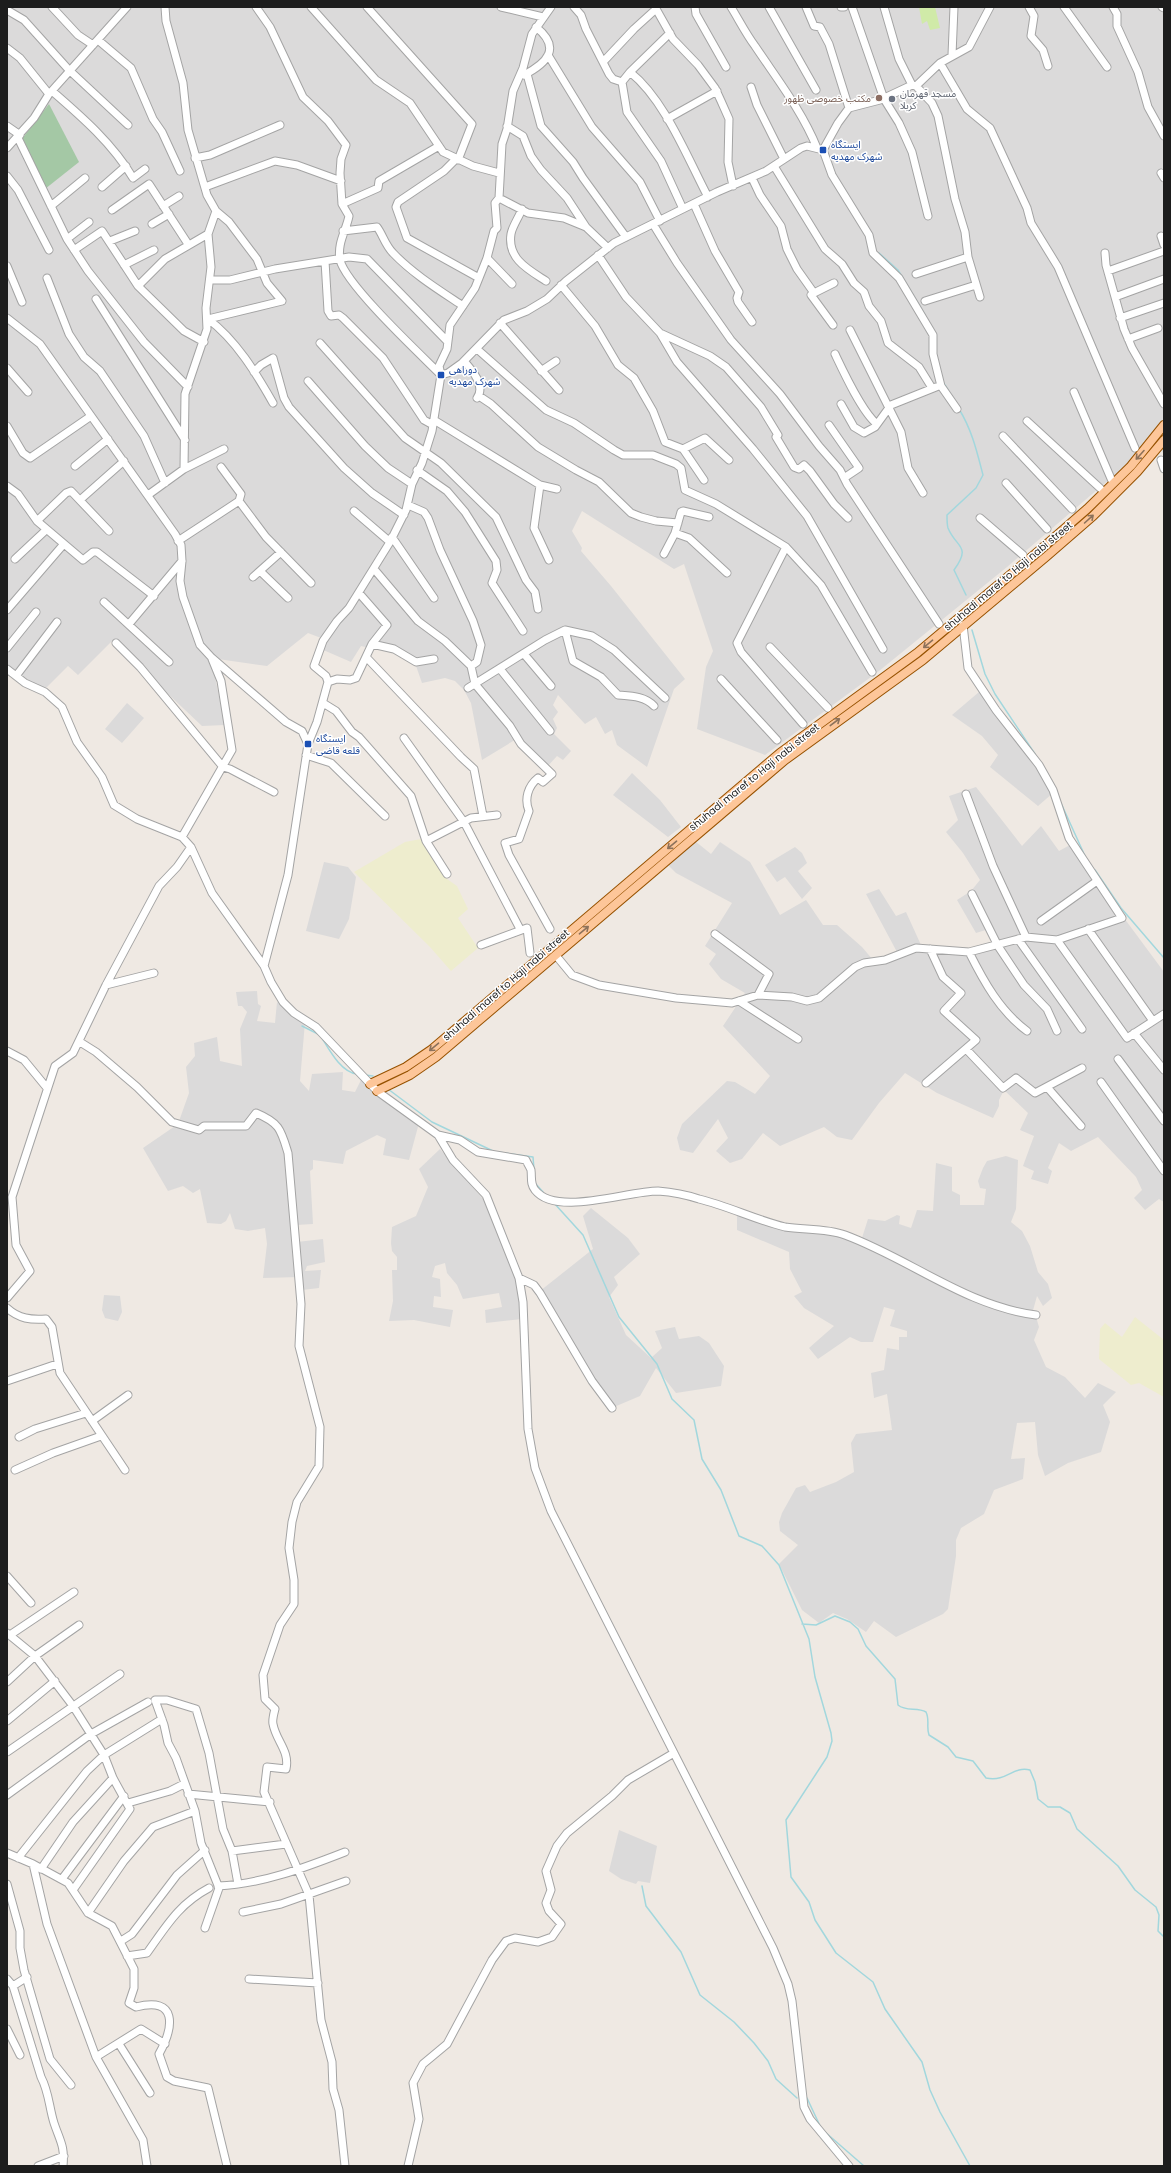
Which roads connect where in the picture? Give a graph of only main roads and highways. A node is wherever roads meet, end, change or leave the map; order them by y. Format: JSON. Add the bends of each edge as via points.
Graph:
{"nodes":[{"id":1,"x":1164,"y":425,"type":"edge"},
{"id":2,"x":1164,"y":440,"type":"edge"},
{"id":3,"x":370,"y":1084,"type":"road end"},
{"id":4,"x":377,"y":1091,"type":"road end"}],
"edges":[{"from":1,"to":3,"type":"main road","name":"shuhadi maref to Haji nabi street","one_way":true,"via":[[1131,466],[1087,509],[968,611],[917,653],[780,753],[430,1050],[406,1067]]},
{"from":4,"to":2,"type":"main road","one_way":true,"via":[[410,1075],[436,1057],[785,760],[923,660],[1093,516],[1137,472]]}]}
